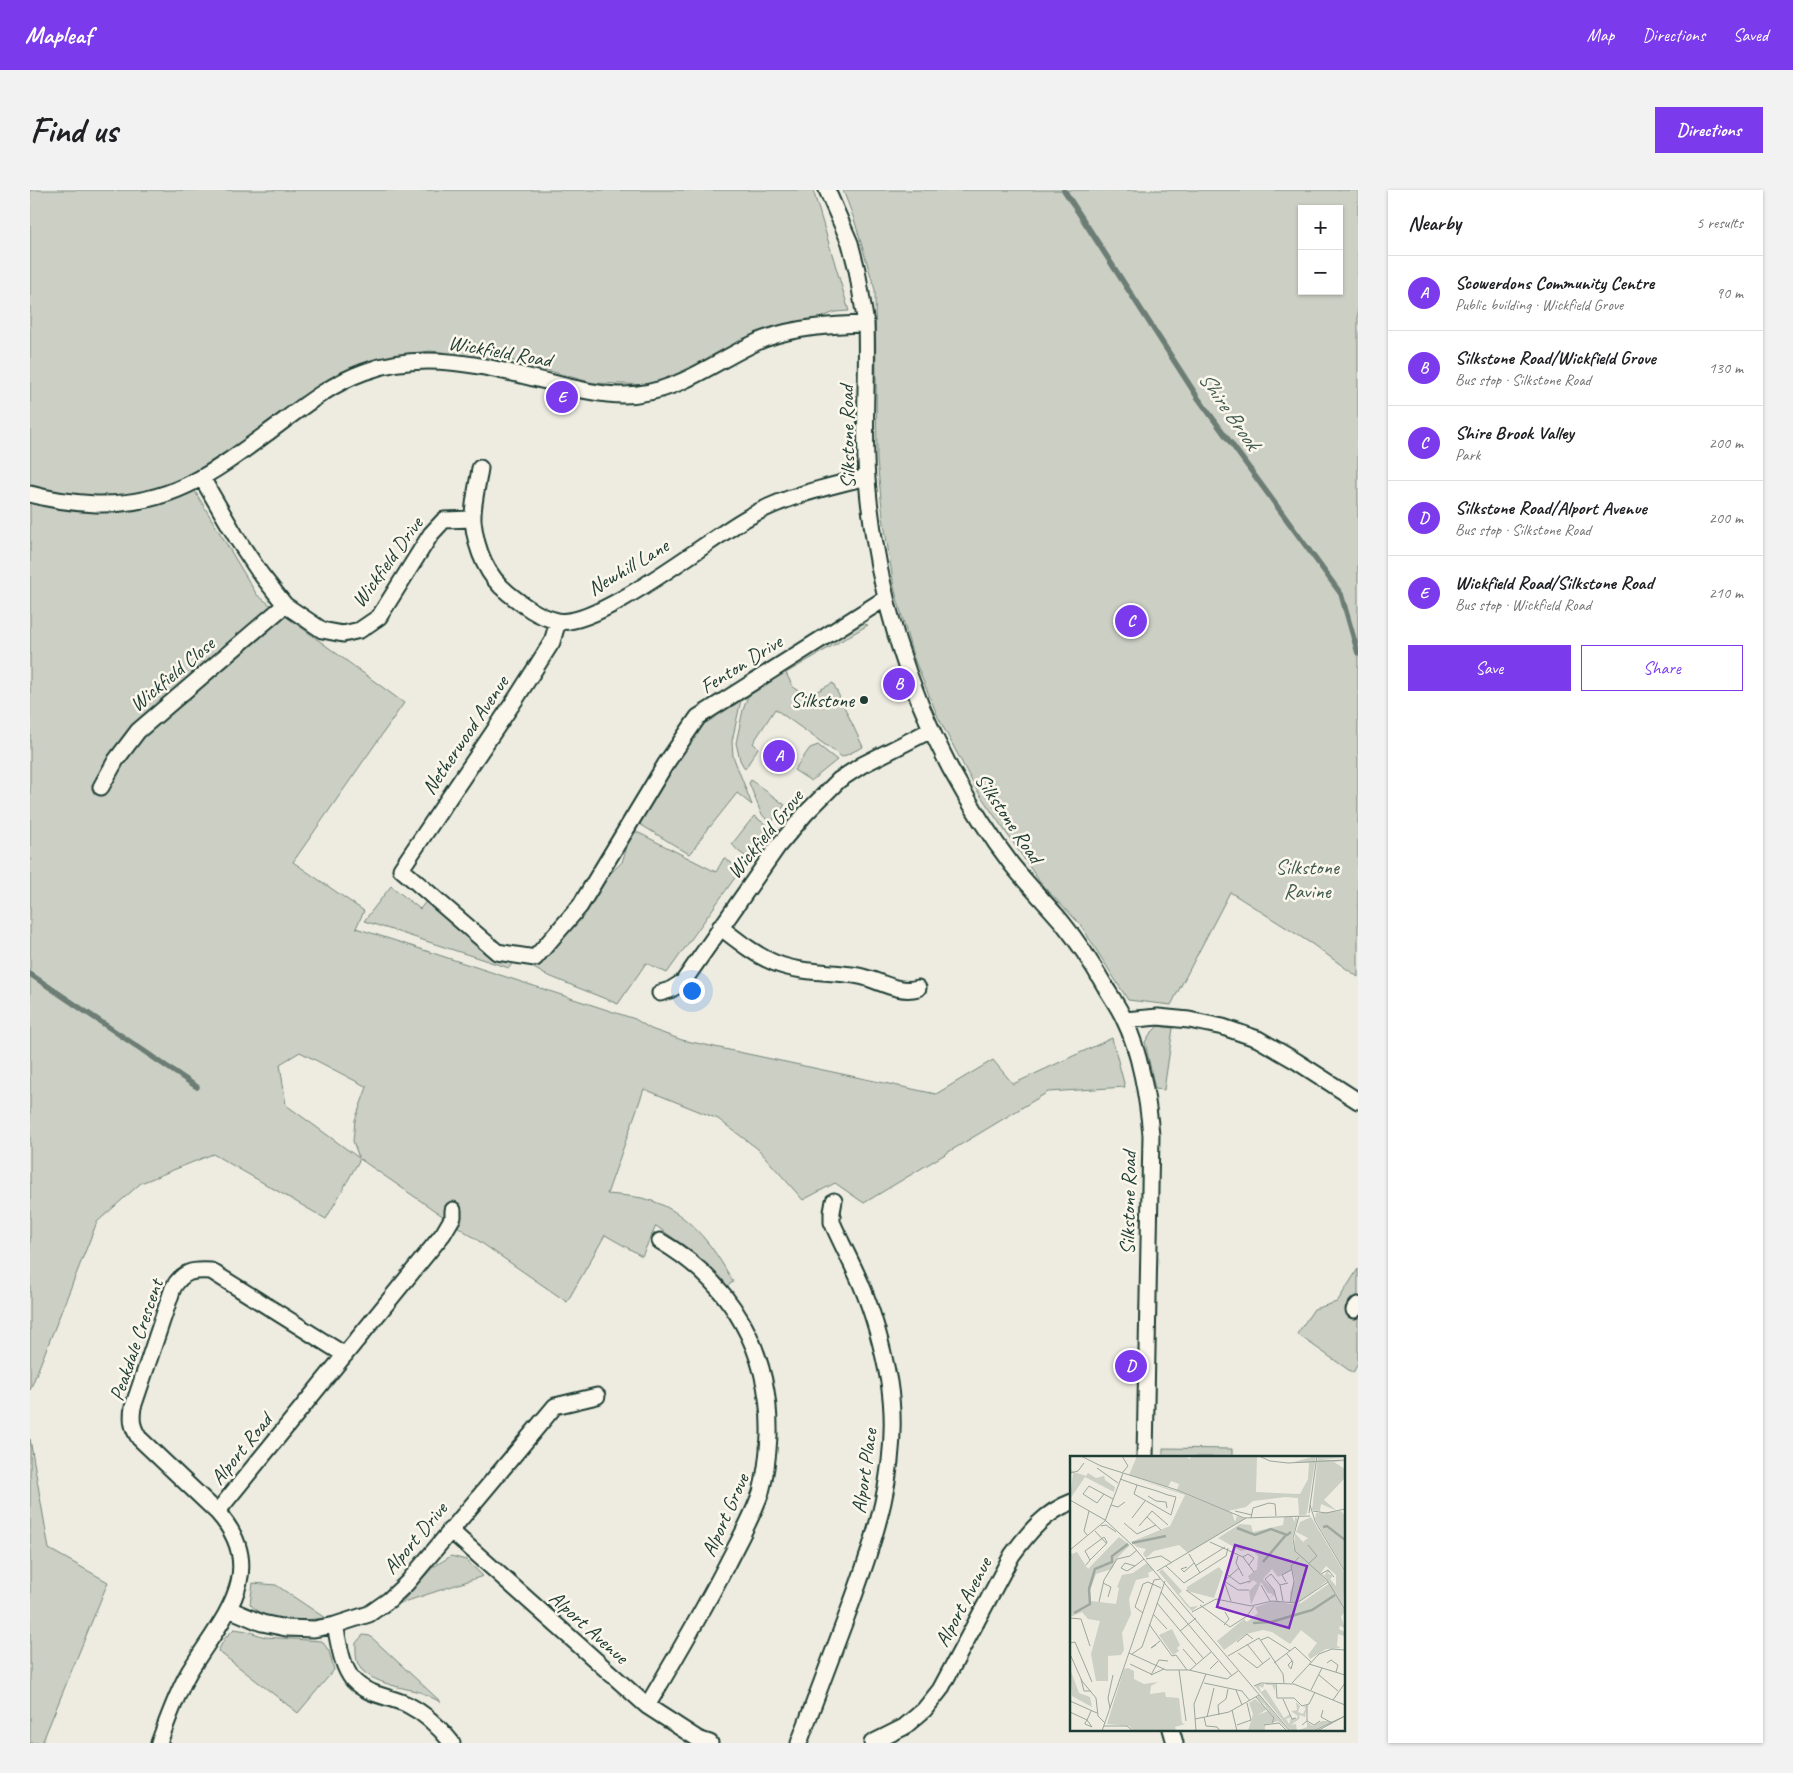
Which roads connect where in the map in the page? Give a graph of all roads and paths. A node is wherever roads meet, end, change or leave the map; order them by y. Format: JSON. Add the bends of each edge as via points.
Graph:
{"nodes":[{"id":1,"x":827,"y":190,"type":"edge"},
{"id":2,"x":866,"y":324,"type":"junction"},
{"id":3,"x":480,"y":468,"type":"dead end"},
{"id":4,"x":867,"y":477,"type":"junction"},
{"id":5,"x":202,"y":478,"type":"junction"},
{"id":6,"x":30,"y":494,"type":"edge"},
{"id":7,"x":473,"y":519,"type":"junction"},
{"id":8,"x":886,"y":598,"type":"junction"},
{"id":9,"x":286,"y":605,"type":"junction"},
{"id":10,"x":558,"y":621,"type":"junction"},
{"id":11,"x":931,"y":730,"type":"junction"},
{"id":12,"x":101,"y":787,"type":"dead end"},
{"id":13,"x":401,"y":869,"type":"joint"},
{"id":14,"x":720,"y":928,"type":"junction"},
{"id":15,"x":918,"y":988,"type":"dead end"},
{"id":16,"x":660,"y":993,"type":"dead end"},
{"id":17,"x":1125,"y":1020,"type":"junction"},
{"id":18,"x":1358,"y":1101,"type":"edge"},
{"id":19,"x":834,"y":1201,"type":"dead end"},
{"id":20,"x":453,"y":1210,"type":"dead end"},
{"id":21,"x":660,"y":1241,"type":"dead end"},
{"id":22,"x":346,"y":1355,"type":"junction"},
{"id":23,"x":597,"y":1396,"type":"dead end"},
{"id":24,"x":1145,"y":1456,"type":"edge"},
{"id":25,"x":1070,"y":1503,"type":"edge"},
{"id":26,"x":217,"y":1512,"type":"junction"},
{"id":27,"x":450,"y":1530,"type":"junction"},
{"id":28,"x":229,"y":1609,"type":"junction"},
{"id":29,"x":335,"y":1625,"type":"junction"},
{"id":30,"x":647,"y":1706,"type":"junction"},
{"id":31,"x":1171,"y":1730,"type":"edge"},
{"id":32,"x":159,"y":1743,"type":"edge"},
{"id":33,"x":452,"y":1743,"type":"edge"},
{"id":34,"x":710,"y":1743,"type":"edge"},
{"id":35,"x":799,"y":1743,"type":"edge"},
{"id":36,"x":872,"y":1743,"type":"edge"},
{"id":37,"x":1175,"y":1743,"type":"edge"}],
"edges":[{"from":1,"to":2,"type":"street","name":"Silkstone Road","via":[[850,243]]},
{"from":2,"to":4,"type":"street","name":"Silkstone Road"},
{"from":2,"to":5,"type":"street","name":"Wickfield Road","via":[[827,325],[766,339],[676,385],[624,395],[464,362],[415,361],[391,365],[366,371],[317,396]]},
{"from":3,"to":7,"type":"street"},
{"from":4,"to":8,"type":"street","name":"Silkstone Road"},
{"from":4,"to":10,"type":"street","name":"Newhill Lane","via":[[773,505],[746,518],[617,603],[580,618]]},
{"from":5,"to":6,"type":"street","name":"Wickfield Road","via":[[176,491],[129,503],[74,503]]},
{"from":5,"to":9,"type":"street","name":"Wickfield Drive","via":[[238,540]]},
{"from":7,"to":9,"type":"street","name":"Wickfield Drive","via":[[444,520],[431,534],[379,617],[360,630],[343,634],[322,630]]},
{"from":7,"to":10,"type":"street","via":[[479,553],[497,584],[529,610]]},
{"from":8,"to":11,"type":"street","name":"Silkstone Road","via":[[897,641]]},
{"from":8,"to":13,"type":"street","name":"Fenton Drive","via":[[698,717],[665,764],[580,906],[535,958],[497,952]]},
{"from":9,"to":12,"type":"street","name":"Wickfield Close","via":[[138,730]]},
{"from":10,"to":13,"type":"street","name":"Netherwood Avenue","via":[[552,642]]},
{"from":11,"to":14,"type":"street","name":"Wickfield Grove","via":[[839,780],[778,846]]},
{"from":11,"to":17,"type":"street","name":"Silkstone Road","via":[[951,770],[992,836],[1012,865],[1081,947]]},
{"from":14,"to":15,"type":"street","via":[[774,963],[860,976],[900,990]]},
{"from":14,"to":16,"type":"street","name":"Wickfield Grove","via":[[682,982]]},
{"from":17,"to":18,"type":"street","via":[[1158,1017],[1189,1020],[1258,1039]]},
{"from":17,"to":24,"type":"street","name":"Silkstone Road","via":[[1142,1076],[1151,1136]]},
{"from":19,"to":35,"type":"street","name":"Alport Place","via":[[832,1222],[861,1284],[880,1339],[889,1384],[892,1427],[880,1520]]},
{"from":20,"to":22,"type":"street","name":"Alport Road","via":[[446,1230]]},
{"from":21,"to":30,"type":"street","name":"Alport Grove","via":[[708,1276],[728,1299],[756,1350],[769,1421],[766,1474],[760,1494],[686,1641]]},
{"from":22,"to":26,"type":"street","name":"Alport Road"},
{"from":22,"to":26,"type":"street","name":"Peakdale Crescent","via":[[211,1271],[197,1270],[178,1278],[131,1420],[139,1438]]},
{"from":23,"to":27,"type":"street","name":"Alport Drive","via":[[555,1406]]},
{"from":25,"to":36,"type":"street","name":"Alport Avenue","via":[[1041,1520],[1012,1555],[940,1690],[924,1710],[904,1727]]},
{"from":26,"to":28,"type":"street","name":"Alport Road","via":[[229,1525],[240,1556],[238,1590]]},
{"from":27,"to":29,"type":"street","name":"Alport Drive","via":[[389,1600],[369,1614]]},
{"from":27,"to":30,"type":"street","name":"Alport Avenue"},
{"from":28,"to":29,"type":"street","name":"Alport Drive","via":[[262,1623],[286,1628],[314,1629]]},
{"from":28,"to":32,"type":"street","name":"Alport Road","via":[[189,1673]]},
{"from":29,"to":33,"type":"street","via":[[352,1679],[363,1689],[408,1705],[430,1719]]},
{"from":30,"to":34,"type":"street","name":"Alport Avenue","via":[[698,1739]]},
{"from":31,"to":37,"type":"street"}]}
